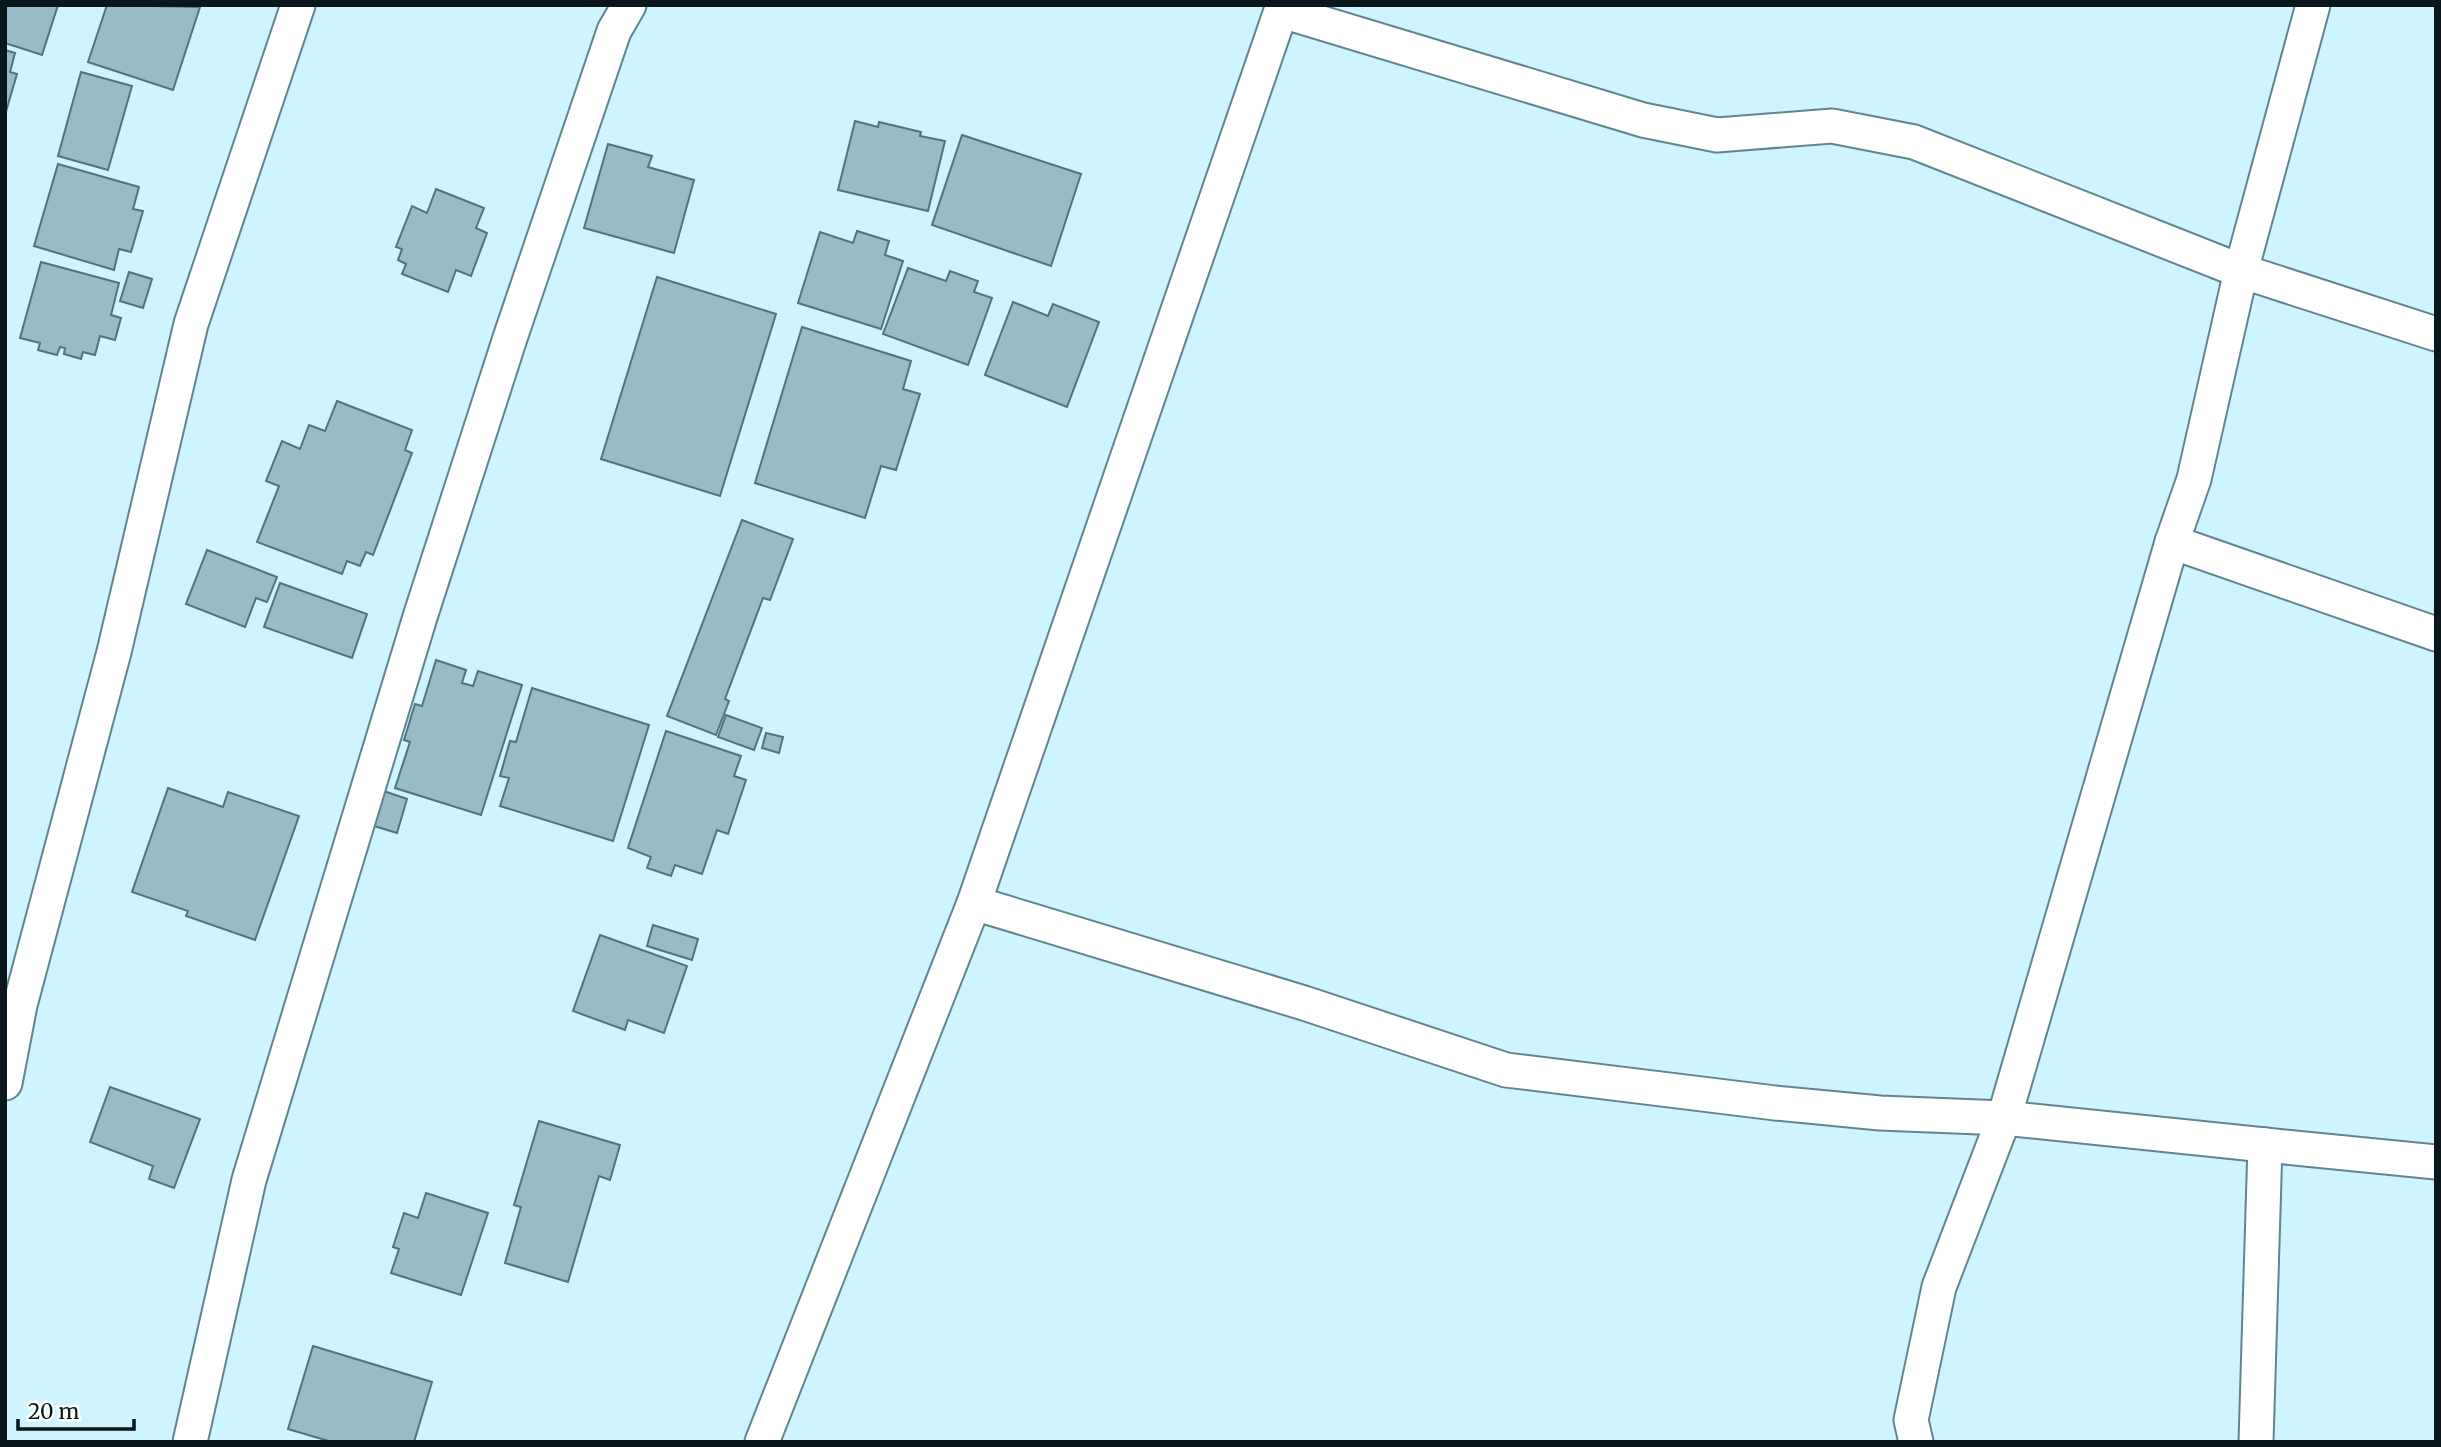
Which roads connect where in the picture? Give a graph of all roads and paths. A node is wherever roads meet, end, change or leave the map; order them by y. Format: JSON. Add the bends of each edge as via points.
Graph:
{"nodes":[{"id":1,"x":298,"y":5,"type":"edge"},
{"id":2,"x":629,"y":5,"type":"edge"},
{"id":3,"x":2314,"y":5,"type":"edge"},
{"id":4,"x":1282,"y":8,"type":"edge"},
{"id":5,"x":2241,"y":271,"type":"junction"},
{"id":6,"x":2436,"y":334,"type":"edge"},
{"id":7,"x":2172,"y":542,"type":"junction"},
{"id":8,"x":2436,"y":634,"type":"edge"},
{"id":9,"x":974,"y":902,"type":"junction"},
{"id":10,"x":5,"y":1083,"type":"edge"},
{"id":11,"x":2004,"y":1118,"type":"junction"},
{"id":12,"x":2265,"y":1145,"type":"junction"},
{"id":13,"x":2436,"y":1162,"type":"edge"},
{"id":14,"x":190,"y":1442,"type":"edge"},
{"id":15,"x":762,"y":1442,"type":"edge"},
{"id":16,"x":1916,"y":1442,"type":"edge"},
{"id":17,"x":2256,"y":1442,"type":"edge"}],
"edges":[{"from":1,"to":10,"type":"street","via":[[191,324],[114,652],[20,1005]]},
{"from":2,"to":14,"type":"street","via":[[614,31],[416,630],[249,1180]]},
{"from":3,"to":5,"type":"street"},
{"from":4,"to":5,"type":"street","via":[[1643,120],[1717,135],[1832,126],[1914,142]]},
{"from":4,"to":9,"type":"street"},
{"from":5,"to":6,"type":"street"},
{"from":5,"to":7,"type":"street","via":[[2194,479]]},
{"from":7,"to":8,"type":"street"},
{"from":7,"to":11,"type":"street"},
{"from":9,"to":11,"type":"street","via":[[1506,1070],[1854,1110]]},
{"from":9,"to":15,"type":"street"},
{"from":11,"to":12,"type":"street"},
{"from":11,"to":16,"type":"street","via":[[1939,1287],[1911,1420]]},
{"from":12,"to":13,"type":"street"},
{"from":12,"to":17,"type":"street"}]}
